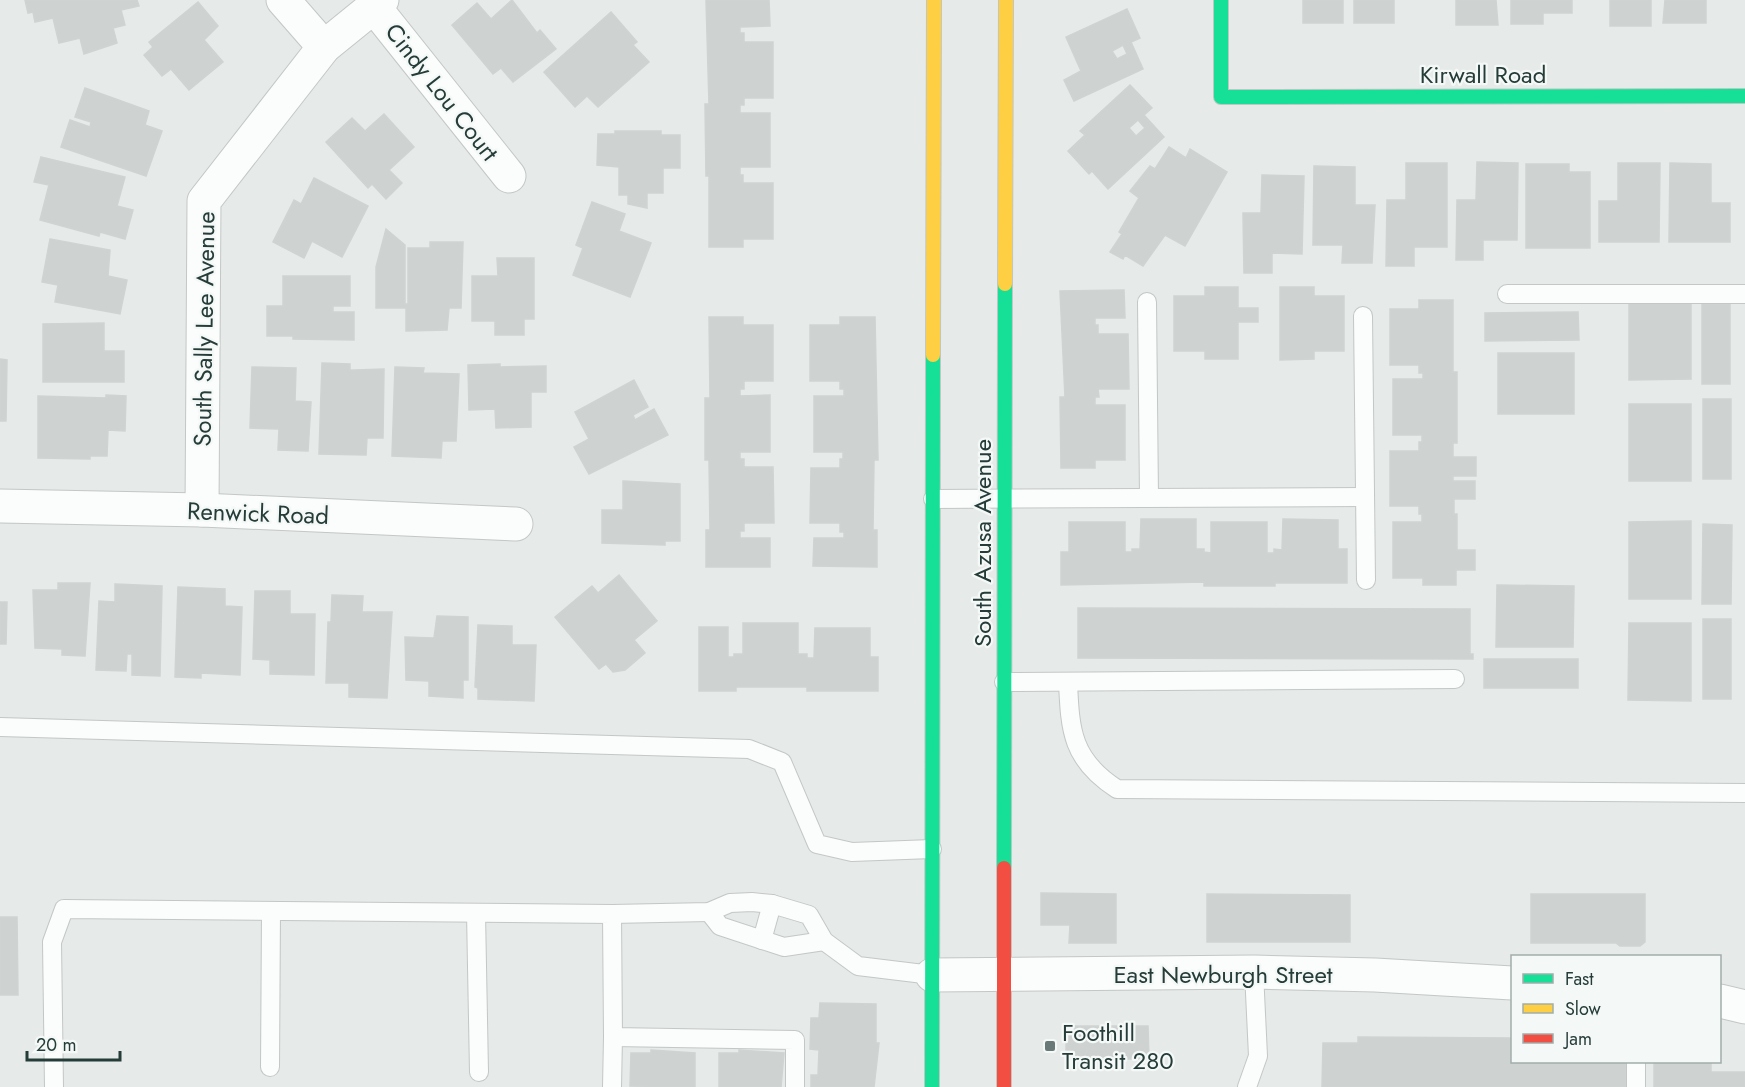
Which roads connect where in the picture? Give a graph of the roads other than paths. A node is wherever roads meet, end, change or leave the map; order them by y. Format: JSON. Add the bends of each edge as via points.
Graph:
{"nodes":[{"id":1,"x":283,"y":0,"type":"edge"},
{"id":2,"x":934,"y":0,"type":"edge"},
{"id":3,"x":1006,"y":0,"type":"edge"},
{"id":4,"x":1221,"y":0,"type":"edge"},
{"id":5,"x":379,"y":4,"type":"edge"},
{"id":6,"x":324,"y":47,"type":"junction"},
{"id":7,"x":1745,"y":96,"type":"edge"},
{"id":8,"x":508,"y":176,"type":"dead end"},
{"id":9,"x":1507,"y":294,"type":"dead end"},
{"id":10,"x":1745,"y":294,"type":"edge"},
{"id":11,"x":1147,"y":302,"type":"dead end"},
{"id":12,"x":1364,"y":316,"type":"dead end"},
{"id":13,"x":1365,"y":496,"type":"junction"},
{"id":14,"x":1149,"y":498,"type":"junction"},
{"id":15,"x":933,"y":499,"type":"junction"},
{"id":16,"x":1005,"y":500,"type":"junction"},
{"id":17,"x":0,"y":506,"type":"edge"},
{"id":18,"x":202,"y":510,"type":"junction"},
{"id":19,"x":516,"y":524,"type":"dead end"},
{"id":20,"x":1366,"y":580,"type":"dead end"},
{"id":21,"x":1455,"y":680,"type":"dead end"},
{"id":22,"x":1068,"y":681,"type":"junction"},
{"id":23,"x":1004,"y":682,"type":"junction"},
{"id":24,"x":0,"y":727,"type":"edge"},
{"id":25,"x":1745,"y":793,"type":"edge"},
{"id":26,"x":932,"y":849,"type":"junction"},
{"id":27,"x":772,"y":904,"type":"junction"},
{"id":28,"x":271,"y":911,"type":"junction"},
{"id":29,"x":709,"y":912,"type":"junction"},
{"id":30,"x":476,"y":913,"type":"junction"},
{"id":31,"x":612,"y":914,"type":"junction"},
{"id":32,"x":762,"y":940,"type":"junction"},
{"id":33,"x":824,"y":941,"type":"junction"},
{"id":34,"x":1254,"y":972,"type":"junction"},
{"id":35,"x":932,"y":975,"type":"junction"},
{"id":36,"x":1003,"y":975,"type":"junction"},
{"id":37,"x":1511,"y":983,"type":"edge"},
{"id":38,"x":1721,"y":1001,"type":"edge"},
{"id":39,"x":1745,"y":1007,"type":"edge"},
{"id":40,"x":613,"y":1036,"type":"junction"},
{"id":41,"x":1636,"y":1063,"type":"edge"},
{"id":42,"x":270,"y":1067,"type":"dead end"},
{"id":43,"x":479,"y":1072,"type":"dead end"},
{"id":44,"x":54,"y":1087,"type":"edge"},
{"id":45,"x":612,"y":1087,"type":"edge"},
{"id":46,"x":795,"y":1087,"type":"edge"},
{"id":47,"x":932,"y":1087,"type":"edge"},
{"id":48,"x":1004,"y":1087,"type":"edge"},
{"id":49,"x":1247,"y":1087,"type":"edge"},
{"id":50,"x":1636,"y":1087,"type":"edge"}],
"edges":[{"from":1,"to":6,"type":"street"},
{"from":2,"to":15,"type":"main road","name":"South Azusa Avenue"},
{"from":3,"to":16,"type":"main road","name":"South Azusa Avenue"},
{"from":4,"to":7,"type":"main road","name":"Kirwall Road","via":[[1221,97]]},
{"from":5,"to":6,"type":"street","name":"South Sally Lee Avenue"},
{"from":5,"to":8,"type":"street","name":"Cindy Lou Court"},
{"from":6,"to":18,"type":"street","name":"South Sally Lee Avenue","via":[[204,201]]},
{"from":9,"to":10,"type":"lane"},
{"from":11,"to":14,"type":"lane"},
{"from":12,"to":13,"type":"lane"},
{"from":13,"to":14,"type":"lane"},
{"from":13,"to":20,"type":"lane"},
{"from":14,"to":16,"type":"lane"},
{"from":15,"to":16,"type":"lane"},
{"from":15,"to":26,"type":"main road","name":"South Azusa Avenue"},
{"from":16,"to":23,"type":"main road","name":"South Azusa Avenue"},
{"from":17,"to":18,"type":"street","name":"Renwick Road"},
{"from":18,"to":19,"type":"street","name":"Renwick Road"},
{"from":21,"to":22,"type":"lane"},
{"from":22,"to":23,"type":"lane"},
{"from":22,"to":25,"type":"lane","via":[[1070,726],[1077,745],[1094,774],[1117,789]]},
{"from":23,"to":36,"type":"main road","name":"South Azusa Avenue"},
{"from":24,"to":26,"type":"lane","via":[[749,749],[782,762],[817,844],[852,852]]},
{"from":26,"to":35,"type":"main road","name":"South Azusa Avenue"},
{"from":27,"to":29,"type":"lane","via":[[730,903]]},
{"from":27,"to":32,"type":"lane"},
{"from":27,"to":33,"type":"lane","via":[[808,915]]},
{"from":28,"to":30,"type":"lane"},
{"from":28,"to":42,"type":"lane"},
{"from":28,"to":44,"type":"lane","via":[[64,909],[52,942]]},
{"from":29,"to":31,"type":"lane"},
{"from":29,"to":32,"type":"lane","via":[[720,926]]},
{"from":30,"to":31,"type":"lane"},
{"from":30,"to":43,"type":"lane"},
{"from":31,"to":40,"type":"lane"},
{"from":32,"to":33,"type":"lane","via":[[784,947]]},
{"from":33,"to":35,"type":"lane","via":[[858,966]]},
{"from":34,"to":36,"type":"street","name":"East Newburgh Street"},
{"from":34,"to":37,"type":"street","name":"East Newburgh Street"},
{"from":34,"to":49,"type":"lane","via":[[1258,1056]]},
{"from":35,"to":36,"type":"street","name":"East Newburgh Street"},
{"from":35,"to":47,"type":"main road","name":"South Azusa Avenue"},
{"from":36,"to":48,"type":"main road","name":"South Azusa Avenue"},
{"from":38,"to":39,"type":"street"},
{"from":40,"to":45,"type":"lane"},
{"from":40,"to":46,"type":"lane","via":[[795,1040]]},
{"from":41,"to":50,"type":"lane"}]}
